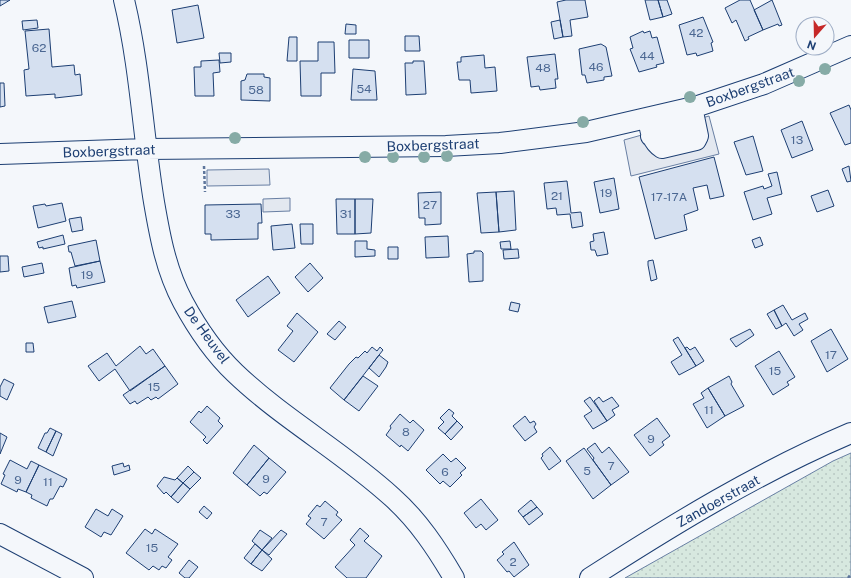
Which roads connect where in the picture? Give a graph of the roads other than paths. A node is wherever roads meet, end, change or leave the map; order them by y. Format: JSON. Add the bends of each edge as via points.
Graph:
{"nodes":[{"id":1,"x":124,"y":0,"type":"edge"},
{"id":2,"x":851,"y":46,"type":"edge"},
{"id":3,"x":694,"y":116,"type":"junction"},
{"id":4,"x":650,"y":127,"type":"junction"},
{"id":5,"x":146,"y":149,"type":"junction"},
{"id":6,"x":0,"y":154,"type":"edge"},
{"id":7,"x":851,"y":433,"type":"edge"},
{"id":8,"x":0,"y":534,"type":"edge"},
{"id":9,"x":83,"y":578,"type":"edge"},
{"id":10,"x":454,"y":578,"type":"edge"},
{"id":11,"x":590,"y":578,"type":"edge"}],
"edges":[{"from":1,"to":5,"type":"street","name":"De Heuvel","via":[[141,100]]},
{"from":2,"to":3,"type":"street","name":"Boxbergstraat"},
{"from":3,"to":4,"type":"street","name":"Boxbergstraat"},
{"from":3,"to":4,"type":"street","via":[[698,136],[696,140],[662,148],[656,145]]},
{"from":4,"to":5,"type":"street","name":"Boxbergstraat","via":[[492,144]]},
{"from":5,"to":6,"type":"street","name":"Boxbergstraat"},
{"from":5,"to":10,"type":"street","name":"De Heuvel","via":[[163,252],[169,271],[183,302],[214,350],[235,373],[393,498],[420,527]]},
{"from":7,"to":11,"type":"street","name":"Zandoerstraat","via":[[746,484],[674,524]]},
{"from":8,"to":9,"type":"street"}]}
